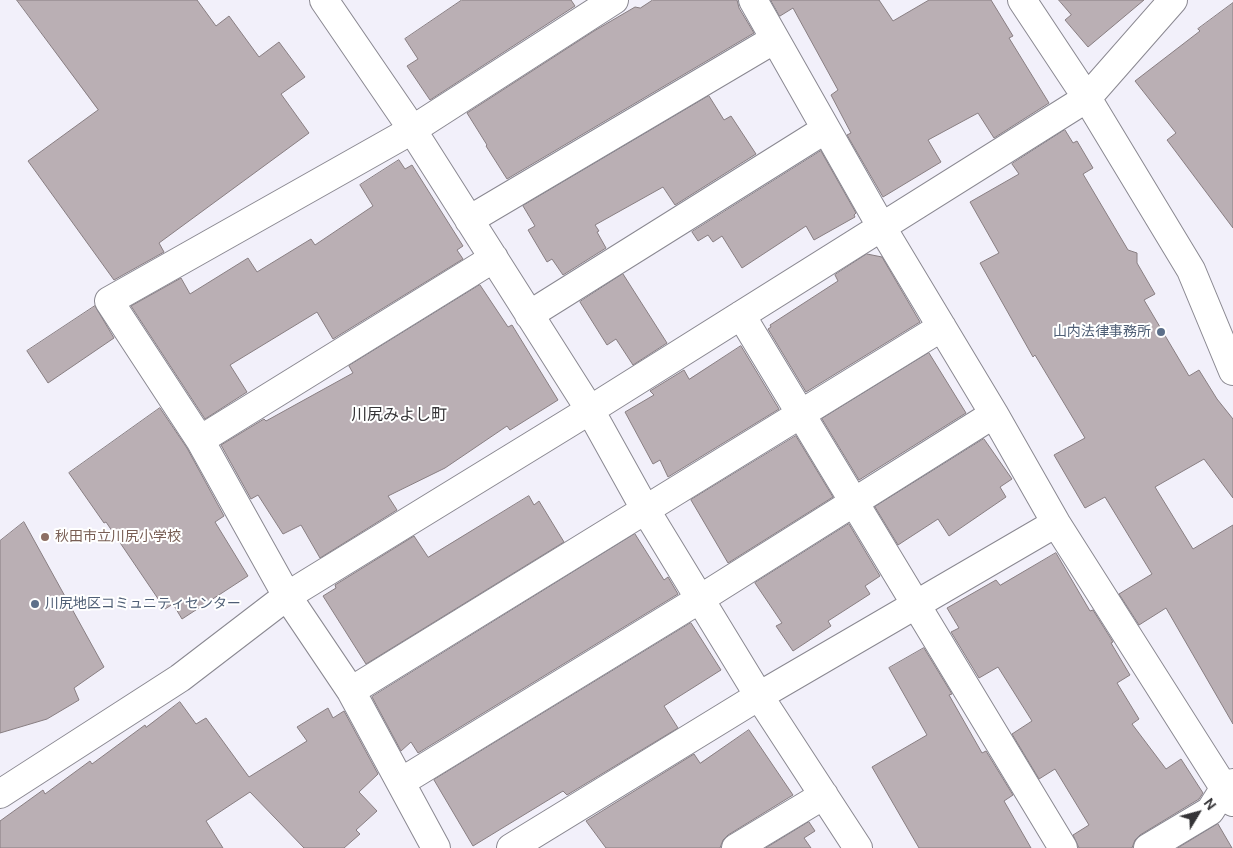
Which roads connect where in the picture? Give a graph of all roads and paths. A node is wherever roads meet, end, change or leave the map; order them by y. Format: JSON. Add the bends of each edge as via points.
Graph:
{"nodes":[{"id":1,"x":324,"y":0,"type":"edge"},
{"id":2,"x":614,"y":0,"type":"edge"},
{"id":3,"x":753,"y":0,"type":"edge"},
{"id":4,"x":1022,"y":0,"type":"edge"},
{"id":5,"x":1173,"y":0,"type":"edge"},
{"id":6,"x":775,"y":39,"type":"junction"},
{"id":7,"x":1087,"y":98,"type":"junction"},
{"id":8,"x":826,"y":129,"type":"junction"},
{"id":9,"x":412,"y":130,"type":"junction"},
{"id":10,"x":469,"y":220,"type":"junction"},
{"id":11,"x":881,"y":226,"type":"junction"},
{"id":12,"x":494,"y":258,"type":"junction"},
{"id":13,"x":529,"y":315,"type":"junction"},
{"id":14,"x":740,"y":315,"type":"junction"},
{"id":15,"x":942,"y":327,"type":"junction"},
{"id":16,"x":1233,"y":371,"type":"edge"},
{"id":17,"x":590,"y":410,"type":"junction"},
{"id":18,"x":801,"y":413,"type":"junction"},
{"id":19,"x":994,"y":414,"type":"junction"},
{"id":20,"x":200,"y":440,"type":"junction"},
{"id":21,"x":854,"y":502,"type":"junction"},
{"id":22,"x":646,"y":509,"type":"junction"},
{"id":23,"x":1056,"y":523,"type":"junction"},
{"id":24,"x":287,"y":596,"type":"junction"},
{"id":25,"x":700,"y":599,"type":"junction"},
{"id":26,"x":916,"y":604,"type":"junction"},
{"id":27,"x":351,"y":691,"type":"junction"},
{"id":28,"x":759,"y":696,"type":"junction"},
{"id":29,"x":401,"y":782,"type":"junction"},
{"id":30,"x":1230,"y":791,"type":"edge"},
{"id":31,"x":0,"y":794,"type":"edge"},
{"id":32,"x":824,"y":795,"type":"junction"},
{"id":33,"x":436,"y":848,"type":"edge"},
{"id":34,"x":511,"y":848,"type":"edge"},
{"id":35,"x":736,"y":848,"type":"edge"},
{"id":36,"x":858,"y":848,"type":"edge"},
{"id":37,"x":1063,"y":848,"type":"edge"},
{"id":38,"x":1148,"y":848,"type":"edge"}],
"edges":[{"from":1,"to":9,"type":"street"},
{"from":2,"to":9,"type":"street"},
{"from":3,"to":6,"type":"street"},
{"from":4,"to":7,"type":"street"},
{"from":5,"to":7,"type":"street"},
{"from":6,"to":8,"type":"street"},
{"from":6,"to":10,"type":"street"},
{"from":7,"to":11,"type":"street"},
{"from":7,"to":16,"type":"street","via":[[1191,270]]},
{"from":8,"to":11,"type":"street"},
{"from":8,"to":13,"type":"street"},
{"from":9,"to":10,"type":"street"},
{"from":9,"to":20,"type":"street","via":[[109,301]]},
{"from":10,"to":12,"type":"street"},
{"from":11,"to":14,"type":"street"},
{"from":11,"to":15,"type":"street"},
{"from":12,"to":13,"type":"street"},
{"from":12,"to":20,"type":"street"},
{"from":13,"to":17,"type":"street"},
{"from":14,"to":17,"type":"street"},
{"from":14,"to":18,"type":"street"},
{"from":15,"to":18,"type":"street"},
{"from":15,"to":19,"type":"street"},
{"from":17,"to":22,"type":"street"},
{"from":17,"to":24,"type":"street"},
{"from":18,"to":21,"type":"street"},
{"from":18,"to":22,"type":"street"},
{"from":19,"to":21,"type":"street"},
{"from":19,"to":23,"type":"street"},
{"from":20,"to":24,"type":"street"},
{"from":21,"to":25,"type":"street"},
{"from":21,"to":26,"type":"street"},
{"from":22,"to":25,"type":"street"},
{"from":22,"to":27,"type":"street"},
{"from":23,"to":26,"type":"street"},
{"from":23,"to":30,"type":"street"},
{"from":24,"to":27,"type":"street"},
{"from":24,"to":31,"type":"street","via":[[180,678]]},
{"from":25,"to":28,"type":"street"},
{"from":25,"to":29,"type":"street"},
{"from":26,"to":28,"type":"street"},
{"from":26,"to":37,"type":"street"},
{"from":27,"to":29,"type":"street"},
{"from":28,"to":32,"type":"street"},
{"from":28,"to":34,"type":"street"},
{"from":29,"to":33,"type":"street"},
{"from":30,"to":38,"type":"street","via":[[1210,811]]},
{"from":32,"to":35,"type":"street"},
{"from":32,"to":36,"type":"street"}]}
